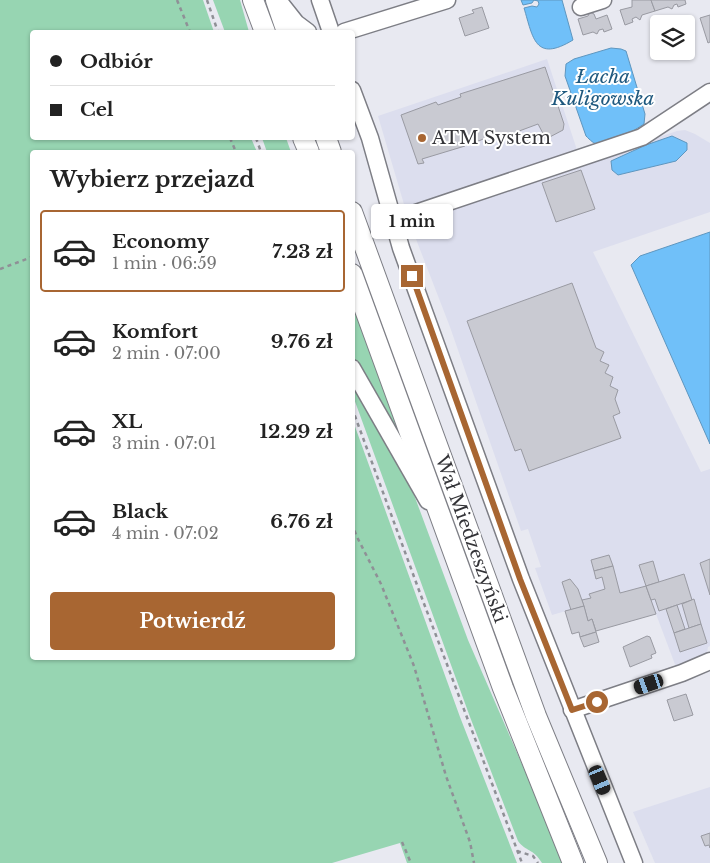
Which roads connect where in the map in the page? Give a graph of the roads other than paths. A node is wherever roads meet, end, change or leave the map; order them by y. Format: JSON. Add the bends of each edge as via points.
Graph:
{"nodes":[{"id":1,"x":253,"y":0,"type":"edge"},
{"id":2,"x":277,"y":0,"type":"edge"},
{"id":3,"x":320,"y":0,"type":"edge"},
{"id":4,"x":447,"y":0,"type":"edge"},
{"id":5,"x":602,"y":0,"type":"edge"},
{"id":6,"x":581,"y":7,"type":"dead end"},
{"id":7,"x":264,"y":30,"type":"edge"},
{"id":8,"x":286,"y":30,"type":"edge"},
{"id":9,"x":305,"y":30,"type":"edge"},
{"id":10,"x":330,"y":30,"type":"edge"},
{"id":11,"x":350,"y":30,"type":"edge"},
{"id":12,"x":710,"y":92,"type":"edge"},
{"id":13,"x":355,"y":98,"type":"edge"},
{"id":14,"x":355,"y":220,"type":"edge"},
{"id":15,"x":392,"y":221,"type":"junction"},
{"id":16,"x":355,"y":282,"type":"edge"},
{"id":17,"x":355,"y":373,"type":"edge"},
{"id":18,"x":447,"y":535,"type":"junction"},
{"id":19,"x":710,"y":661,"type":"edge"},
{"id":20,"x":572,"y":710,"type":"junction"},
{"id":21,"x":573,"y":863,"type":"edge"},
{"id":22,"x":597,"y":863,"type":"edge"},
{"id":23,"x":634,"y":863,"type":"edge"}],
"edges":[{"from":1,"to":7,"type":"main road"},
{"from":2,"to":8,"type":"main road"},
{"from":2,"to":9,"type":"street"},
{"from":3,"to":10,"type":"street"},
{"from":4,"to":11,"type":"street"},
{"from":5,"to":6,"type":"street"},
{"from":12,"to":15,"type":"street","via":[[642,136]]},
{"from":13,"to":15,"type":"street","via":[[370,138]]},
{"from":14,"to":22,"type":"main road","name":"Wał Miedzeszyński","via":[[532,707]]},
{"from":15,"to":20,"type":"street","via":[[520,579]]},
{"from":16,"to":18,"type":"main road","name":"Wał Miedzeszyński"},
{"from":17,"to":18,"type":"street"},
{"from":18,"to":21,"type":"main road","name":"Wał Miedzeszyński","via":[[521,738]]},
{"from":19,"to":20,"type":"street"},
{"from":20,"to":23,"type":"street"}]}
